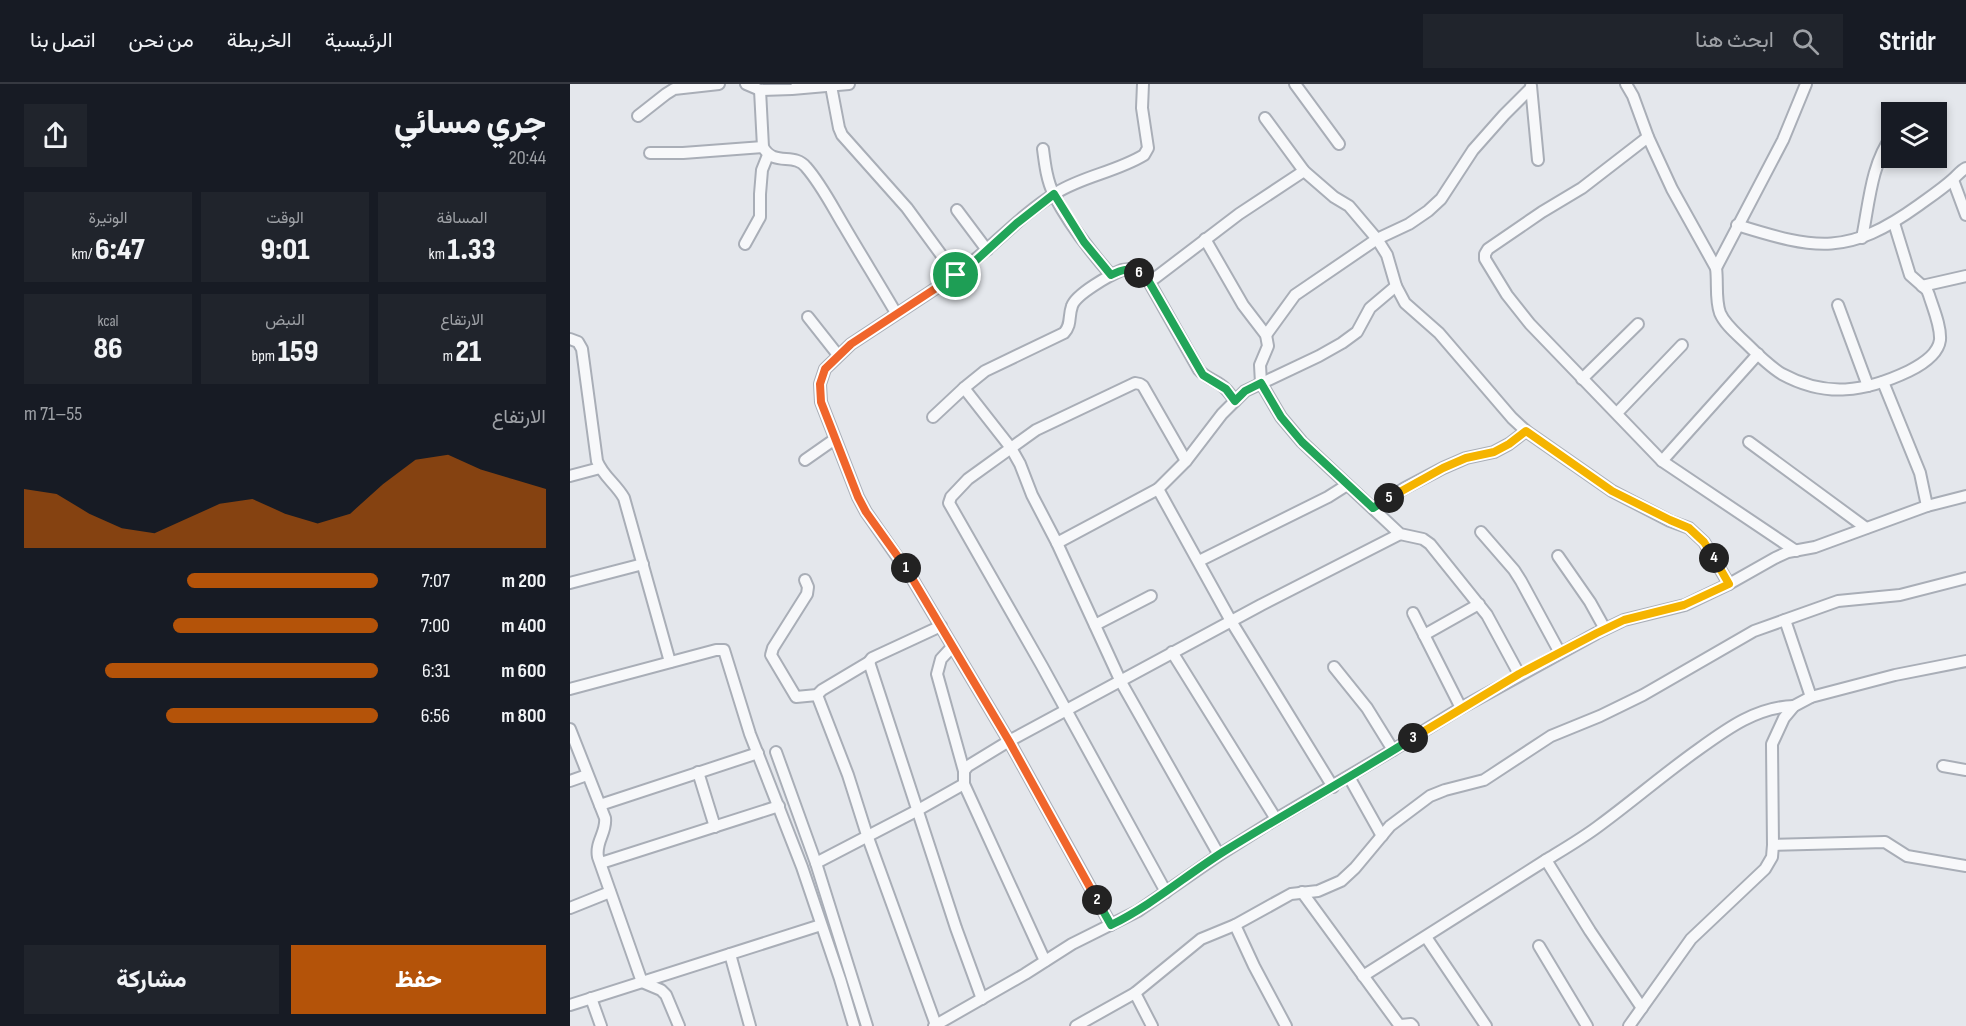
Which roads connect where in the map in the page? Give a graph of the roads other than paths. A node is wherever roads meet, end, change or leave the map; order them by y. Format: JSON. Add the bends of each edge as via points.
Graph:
{"nodes":[{"id":1,"x":719,"y":84,"type":"edge"},
{"id":2,"x":746,"y":84,"type":"edge"},
{"id":3,"x":849,"y":84,"type":"edge"},
{"id":4,"x":1143,"y":84,"type":"edge"},
{"id":5,"x":1295,"y":84,"type":"edge"},
{"id":6,"x":1626,"y":84,"type":"edge"},
{"id":7,"x":1806,"y":84,"type":"edge"},
{"id":8,"x":831,"y":86,"type":"junction"},
{"id":9,"x":1531,"y":86,"type":"edge"},
{"id":10,"x":760,"y":90,"type":"junction"},
{"id":11,"x":638,"y":116,"type":"dead end"},
{"id":12,"x":1265,"y":118,"type":"dead end"},
{"id":13,"x":1648,"y":137,"type":"junction"},
{"id":14,"x":1339,"y":144,"type":"dead end"},
{"id":15,"x":1043,"y":149,"type":"dead end"},
{"id":16,"x":765,"y":151,"type":"junction"},
{"id":17,"x":650,"y":153,"type":"dead end"},
{"id":18,"x":1881,"y":155,"type":"edge"},
{"id":19,"x":1538,"y":160,"type":"dead end"},
{"id":20,"x":1966,"y":168,"type":"edge"},
{"id":21,"x":1304,"y":171,"type":"junction"},
{"id":22,"x":1953,"y":180,"type":"junction"},
{"id":23,"x":1054,"y":194,"type":"junction"},
{"id":24,"x":957,"y":210,"type":"dead end"},
{"id":25,"x":1966,"y":215,"type":"edge"},
{"id":26,"x":1894,"y":223,"type":"junction"},
{"id":27,"x":1737,"y":225,"type":"junction"},
{"id":28,"x":1862,"y":238,"type":"junction"},
{"id":29,"x":1205,"y":239,"type":"junction"},
{"id":30,"x":1377,"y":239,"type":"junction"},
{"id":31,"x":745,"y":244,"type":"dead end"},
{"id":32,"x":987,"y":250,"type":"junction"},
{"id":33,"x":1716,"y":268,"type":"junction"},
{"id":34,"x":956,"y":275,"type":"junction"},
{"id":35,"x":1111,"y":275,"type":"junction"},
{"id":36,"x":1966,"y":276,"type":"edge"},
{"id":37,"x":1148,"y":280,"type":"junction"},
{"id":38,"x":1396,"y":286,"type":"junction"},
{"id":39,"x":1922,"y":286,"type":"junction"},
{"id":40,"x":1838,"y":305,"type":"dead end"},
{"id":41,"x":896,"y":313,"type":"junction"},
{"id":42,"x":808,"y":317,"type":"dead end"},
{"id":43,"x":1638,"y":324,"type":"dead end"},
{"id":44,"x":1266,"y":335,"type":"junction"},
{"id":45,"x":570,"y":339,"type":"edge"},
{"id":46,"x":1682,"y":345,"type":"dead end"},
{"id":47,"x":1758,"y":354,"type":"junction"},
{"id":48,"x":838,"y":355,"type":"junction"},
{"id":49,"x":1582,"y":379,"type":"junction"},
{"id":50,"x":1883,"y":382,"type":"junction"},
{"id":51,"x":1261,"y":383,"type":"junction"},
{"id":52,"x":1868,"y":386,"type":"junction"},
{"id":53,"x":964,"y":388,"type":"junction"},
{"id":54,"x":1235,"y":401,"type":"junction"},
{"id":55,"x":1617,"y":413,"type":"junction"},
{"id":56,"x":933,"y":417,"type":"dead end"},
{"id":57,"x":1526,"y":431,"type":"junction"},
{"id":58,"x":835,"y":439,"type":"junction"},
{"id":59,"x":1749,"y":442,"type":"dead end"},
{"id":60,"x":1011,"y":448,"type":"junction"},
{"id":61,"x":805,"y":460,"type":"dead end"},
{"id":62,"x":1662,"y":460,"type":"junction"},
{"id":63,"x":1186,"y":461,"type":"junction"},
{"id":64,"x":600,"y":468,"type":"junction"},
{"id":65,"x":570,"y":476,"type":"edge"},
{"id":66,"x":1347,"y":485,"type":"junction"},
{"id":67,"x":1158,"y":489,"type":"junction"},
{"id":68,"x":1966,"y":496,"type":"edge"},
{"id":69,"x":1927,"y":506,"type":"junction"},
{"id":70,"x":1373,"y":508,"type":"junction"},
{"id":71,"x":1866,"y":528,"type":"junction"},
{"id":72,"x":1481,"y":532,"type":"dead end"},
{"id":73,"x":1400,"y":534,"type":"junction"},
{"id":74,"x":1057,"y":543,"type":"junction"},
{"id":75,"x":1796,"y":551,"type":"junction"},
{"id":76,"x":1558,"y":556,"type":"dead end"},
{"id":77,"x":1199,"y":561,"type":"junction"},
{"id":78,"x":642,"y":564,"type":"junction"},
{"id":79,"x":1966,"y":578,"type":"edge"},
{"id":80,"x":806,"y":580,"type":"dead end"},
{"id":81,"x":570,"y":584,"type":"edge"},
{"id":82,"x":1729,"y":584,"type":"junction"},
{"id":83,"x":1151,"y":597,"type":"dead end"},
{"id":84,"x":1479,"y":604,"type":"junction"},
{"id":85,"x":1413,"y":613,"type":"dead end"},
{"id":86,"x":1785,"y":620,"type":"junction"},
{"id":87,"x":1231,"y":621,"type":"junction"},
{"id":88,"x":1095,"y":625,"type":"junction"},
{"id":89,"x":940,"y":626,"type":"junction"},
{"id":90,"x":1605,"y":629,"type":"junction"},
{"id":91,"x":1424,"y":635,"type":"junction"},
{"id":92,"x":952,"y":646,"type":"junction"},
{"id":93,"x":1172,"y":652,"type":"junction"},
{"id":94,"x":1560,"y":653,"type":"junction"},
{"id":95,"x":1966,"y":661,"type":"edge"},
{"id":96,"x":670,"y":662,"type":"junction"},
{"id":97,"x":869,"y":662,"type":"junction"},
{"id":98,"x":1334,"y":666,"type":"dead end"},
{"id":99,"x":1519,"y":674,"type":"junction"},
{"id":100,"x":1121,"y":682,"type":"junction"},
{"id":101,"x":570,"y":688,"type":"edge"},
{"id":102,"x":817,"y":695,"type":"junction"},
{"id":103,"x":1811,"y":697,"type":"junction"},
{"id":104,"x":1794,"y":706,"type":"junction"},
{"id":105,"x":1461,"y":708,"type":"junction"},
{"id":106,"x":1065,"y":711,"type":"junction"},
{"id":107,"x":570,"y":729,"type":"edge"},
{"id":108,"x":1009,"y":741,"type":"junction"},
{"id":109,"x":1393,"y":750,"type":"junction"},
{"id":110,"x":776,"y":752,"type":"dead end"},
{"id":111,"x":758,"y":753,"type":"junction"},
{"id":112,"x":1943,"y":766,"type":"dead end"},
{"id":113,"x":1966,"y":770,"type":"edge"},
{"id":114,"x":964,"y":771,"type":"junction"},
{"id":115,"x":698,"y":772,"type":"junction"},
{"id":116,"x":587,"y":775,"type":"junction"},
{"id":117,"x":1349,"y":777,"type":"junction"},
{"id":118,"x":570,"y":781,"type":"edge"},
{"id":119,"x":964,"y":784,"type":"junction"},
{"id":120,"x":1333,"y":787,"type":"junction"},
{"id":121,"x":600,"y":805,"type":"junction"},
{"id":122,"x":779,"y":806,"type":"junction"},
{"id":123,"x":918,"y":810,"type":"junction"},
{"id":124,"x":1276,"y":819,"type":"junction"},
{"id":125,"x":715,"y":827,"type":"junction"},
{"id":126,"x":867,"y":835,"type":"junction"},
{"id":127,"x":1382,"y":836,"type":"junction"},
{"id":128,"x":1773,"y":845,"type":"junction"},
{"id":129,"x":1219,"y":855,"type":"junction"},
{"id":130,"x":1546,"y":860,"type":"junction"},
{"id":131,"x":600,"y":863,"type":"junction"},
{"id":132,"x":816,"y":863,"type":"junction"},
{"id":133,"x":1966,"y":866,"type":"edge"},
{"id":134,"x":610,"y":892,"type":"junction"},
{"id":135,"x":1167,"y":892,"type":"junction"},
{"id":136,"x":1302,"y":892,"type":"junction"},
{"id":137,"x":570,"y":908,"type":"edge"},
{"id":138,"x":821,"y":925,"type":"junction"},
{"id":139,"x":1111,"y":925,"type":"junction"},
{"id":140,"x":1235,"y":925,"type":"junction"},
{"id":141,"x":1426,"y":937,"type":"junction"},
{"id":142,"x":1539,"y":946,"type":"dead end"},
{"id":143,"x":730,"y":954,"type":"junction"},
{"id":144,"x":1045,"y":961,"type":"junction"},
{"id":145,"x":1363,"y":976,"type":"junction"},
{"id":146,"x":642,"y":982,"type":"junction"},
{"id":147,"x":1135,"y":993,"type":"junction"},
{"id":148,"x":591,"y":998,"type":"junction"},
{"id":149,"x":982,"y":999,"type":"junction"},
{"id":150,"x":570,"y":1005,"type":"edge"},
{"id":151,"x":1641,"y":1008,"type":"junction"},
{"id":152,"x":935,"y":1025,"type":"edge"},
{"id":153,"x":602,"y":1026,"type":"edge"},
{"id":154,"x":679,"y":1026,"type":"edge"},
{"id":155,"x":750,"y":1026,"type":"edge"},
{"id":156,"x":854,"y":1026,"type":"edge"},
{"id":157,"x":867,"y":1026,"type":"edge"},
{"id":158,"x":1076,"y":1026,"type":"edge"},
{"id":159,"x":1152,"y":1026,"type":"edge"},
{"id":160,"x":1286,"y":1026,"type":"edge"},
{"id":161,"x":1401,"y":1026,"type":"edge"},
{"id":162,"x":1413,"y":1026,"type":"edge"},
{"id":163,"x":1486,"y":1026,"type":"edge"},
{"id":164,"x":1587,"y":1026,"type":"edge"},
{"id":165,"x":1629,"y":1026,"type":"edge"}],
"edges":[{"from":1,"to":11,"type":"street","via":[[674,89]]},
{"from":2,"to":10,"type":"street"},
{"from":3,"to":8,"type":"street"},
{"from":4,"to":23,"type":"street","via":[[1148,148],[1144,155]]},
{"from":5,"to":14,"type":"street"},
{"from":6,"to":13,"type":"street"},
{"from":7,"to":27,"type":"street","via":[[1783,140]]},
{"from":8,"to":10,"type":"street"},
{"from":8,"to":34,"type":"street","via":[[842,135],[907,208]]},
{"from":9,"to":19,"type":"street"},
{"from":9,"to":30,"type":"street","via":[[1473,150],[1441,199],[1409,224]]},
{"from":10,"to":16,"type":"street"},
{"from":12,"to":21,"type":"street"},
{"from":13,"to":33,"type":"street"},
{"from":13,"to":49,"type":"street","via":[[1602,175],[1485,254],[1492,271],[1525,317]]},
{"from":15,"to":23,"type":"street"},
{"from":16,"to":17,"type":"street"},
{"from":16,"to":31,"type":"street","via":[[760,217]]},
{"from":16,"to":41,"type":"street","via":[[775,158],[800,161],[808,169]]},
{"from":18,"to":28,"type":"street"},
{"from":20,"to":22,"type":"street"},
{"from":21,"to":29,"type":"street"},
{"from":21,"to":30,"type":"street","via":[[1349,206]]},
{"from":22,"to":25,"type":"street"},
{"from":22,"to":26,"type":"street"},
{"from":23,"to":32,"type":"street"},
{"from":23,"to":35,"type":"street","via":[[1084,242]]},
{"from":24,"to":32,"type":"street"},
{"from":26,"to":28,"type":"street"},
{"from":26,"to":39,"type":"street","via":[[1910,275]]},
{"from":27,"to":28,"type":"street","via":[[1804,243],[1832,244]]},
{"from":27,"to":33,"type":"street"},
{"from":29,"to":37,"type":"street"},
{"from":29,"to":44,"type":"street"},
{"from":30,"to":38,"type":"street","via":[[1387,255]]},
{"from":30,"to":44,"type":"street","via":[[1295,295]]},
{"from":32,"to":34,"type":"street"},
{"from":33,"to":47,"type":"street","via":[[1720,315]]},
{"from":34,"to":41,"type":"street"},
{"from":35,"to":37,"type":"street","via":[[1130,269]]},
{"from":35,"to":53,"type":"street","via":[[1074,301],[1070,324],[1064,333],[985,371]]},
{"from":36,"to":39,"type":"street"},
{"from":37,"to":54,"type":"street","via":[[1203,375],[1226,389]]},
{"from":38,"to":51,"type":"street","via":[[1370,308],[1360,327],[1342,343]]},
{"from":38,"to":57,"type":"street","via":[[1405,303],[1439,333]]},
{"from":39,"to":50,"type":"street","via":[[1929,295],[1939,327],[1936,351],[1915,369]]},
{"from":40,"to":52,"type":"street"},
{"from":41,"to":48,"type":"street"},
{"from":42,"to":48,"type":"street"},
{"from":43,"to":49,"type":"street"},
{"from":44,"to":51,"type":"street","via":[[1268,346],[1260,365]]},
{"from":45,"to":64,"type":"street","via":[[582,349]]},
{"from":46,"to":55,"type":"street"},
{"from":47,"to":52,"type":"street","via":[[1781,373],[1826,389]]},
{"from":47,"to":62,"type":"street"},
{"from":48,"to":58,"type":"street","via":[[825,369],[820,384],[821,402]]},
{"from":49,"to":55,"type":"street"},
{"from":50,"to":52,"type":"street"},
{"from":50,"to":69,"type":"street","via":[[1920,473]]},
{"from":51,"to":54,"type":"street"},
{"from":51,"to":66,"type":"street","via":[[1302,442]]},
{"from":53,"to":56,"type":"street"},
{"from":53,"to":60,"type":"street"},
{"from":54,"to":63,"type":"street"},
{"from":55,"to":62,"type":"street"},
{"from":57,"to":70,"type":"street","via":[[1494,452],[1466,458]]},
{"from":57,"to":82,"type":"street","via":[[1612,491],[1689,528],[1704,542]]},
{"from":58,"to":61,"type":"street"},
{"from":58,"to":89,"type":"street","via":[[866,512]]},
{"from":59,"to":71,"type":"street"},
{"from":60,"to":63,"type":"street","via":[[1041,427],[1135,383],[1143,386]]},
{"from":60,"to":74,"type":"street"},
{"from":60,"to":106,"type":"street","via":[[968,479],[949,503]]},
{"from":62,"to":75,"type":"street"},
{"from":63,"to":67,"type":"street"},
{"from":64,"to":65,"type":"street"},
{"from":64,"to":78,"type":"street","via":[[624,498]]},
{"from":66,"to":70,"type":"street"},
{"from":66,"to":77,"type":"street"},
{"from":67,"to":74,"type":"street"},
{"from":67,"to":77,"type":"street"},
{"from":68,"to":69,"type":"street"},
{"from":69,"to":71,"type":"street"},
{"from":70,"to":73,"type":"street"},
{"from":71,"to":75,"type":"street"},
{"from":72,"to":94,"type":"street","via":[[1514,570]]},
{"from":73,"to":84,"type":"street","via":[[1430,544]]},
{"from":73,"to":87,"type":"street"},
{"from":74,"to":88,"type":"street"},
{"from":75,"to":82,"type":"street","via":[[1774,558]]},
{"from":76,"to":90,"type":"street"},
{"from":77,"to":87,"type":"street"},
{"from":78,"to":81,"type":"street"},
{"from":78,"to":96,"type":"street"},
{"from":79,"to":86,"type":"street","via":[[1900,595],[1838,602]]},
{"from":80,"to":102,"type":"street","via":[[807,594],[771,655],[796,697]]},
{"from":82,"to":90,"type":"street","via":[[1684,605],[1624,620]]},
{"from":83,"to":88,"type":"street"},
{"from":84,"to":91,"type":"street"},
{"from":84,"to":99,"type":"street"},
{"from":85,"to":91,"type":"street"},
{"from":86,"to":103,"type":"street"},
{"from":86,"to":127,"type":"street","via":[[1754,631],[1643,695],[1551,736],[1484,780],[1430,796]]},
{"from":87,"to":93,"type":"street"},
{"from":87,"to":120,"type":"street"},
{"from":88,"to":100,"type":"street"},
{"from":89,"to":92,"type":"street"},
{"from":89,"to":97,"type":"street"},
{"from":90,"to":94,"type":"street"},
{"from":91,"to":105,"type":"street"},
{"from":92,"to":108,"type":"street"},
{"from":92,"to":114,"type":"street","via":[[941,659],[937,674]]},
{"from":93,"to":100,"type":"street"},
{"from":93,"to":124,"type":"street"},
{"from":94,"to":99,"type":"street"},
{"from":95,"to":103,"type":"street"},
{"from":96,"to":101,"type":"street"},
{"from":96,"to":111,"type":"street","via":[[724,650]]},
{"from":97,"to":102,"type":"street"},
{"from":97,"to":123,"type":"street"},
{"from":98,"to":109,"type":"street"},
{"from":99,"to":105,"type":"street"},
{"from":100,"to":106,"type":"street"},
{"from":100,"to":129,"type":"street"},
{"from":102,"to":126,"type":"street"},
{"from":103,"to":104,"type":"street"},
{"from":104,"to":128,"type":"street","via":[[1772,744]]},
{"from":104,"to":130,"type":"street","via":[[1780,706],[1736,723],[1659,777],[1599,826]]},
{"from":105,"to":109,"type":"street"},
{"from":106,"to":108,"type":"street"},
{"from":106,"to":135,"type":"street"},
{"from":107,"to":116,"type":"street"},
{"from":108,"to":114,"type":"street"},
{"from":108,"to":139,"type":"street"},
{"from":109,"to":117,"type":"street"},
{"from":110,"to":132,"type":"street"},
{"from":111,"to":115,"type":"street"},
{"from":111,"to":122,"type":"street"},
{"from":112,"to":113,"type":"street"},
{"from":114,"to":119,"type":"street"},
{"from":115,"to":121,"type":"street"},
{"from":115,"to":125,"type":"street"},
{"from":116,"to":118,"type":"street"},
{"from":116,"to":121,"type":"street"},
{"from":117,"to":120,"type":"street"},
{"from":117,"to":127,"type":"street"},
{"from":119,"to":123,"type":"street"},
{"from":119,"to":144,"type":"street"},
{"from":120,"to":124,"type":"street"},
{"from":121,"to":131,"type":"street","via":[[606,821],[598,844]]},
{"from":122,"to":125,"type":"street"},
{"from":122,"to":138,"type":"street"},
{"from":123,"to":126,"type":"street"},
{"from":123,"to":149,"type":"street"},
{"from":124,"to":129,"type":"street"},
{"from":125,"to":131,"type":"street"},
{"from":126,"to":132,"type":"street"},
{"from":126,"to":152,"type":"street"},
{"from":127,"to":136,"type":"street","via":[[1341,881],[1318,891]]},
{"from":128,"to":133,"type":"street","via":[[1885,842],[1907,856]]},
{"from":128,"to":151,"type":"street","via":[[1765,869],[1691,939]]},
{"from":129,"to":135,"type":"street"},
{"from":130,"to":141,"type":"street"},
{"from":130,"to":151,"type":"street"},
{"from":131,"to":134,"type":"street"},
{"from":132,"to":157,"type":"street"},
{"from":134,"to":137,"type":"street"},
{"from":134,"to":146,"type":"street"},
{"from":135,"to":139,"type":"street"},
{"from":136,"to":140,"type":"street","via":[[1284,897]]},
{"from":136,"to":145,"type":"street"},
{"from":138,"to":143,"type":"street"},
{"from":138,"to":156,"type":"street"},
{"from":139,"to":144,"type":"street"},
{"from":140,"to":147,"type":"street","via":[[1194,944]]},
{"from":140,"to":160,"type":"street"},
{"from":141,"to":145,"type":"street"},
{"from":141,"to":163,"type":"street"},
{"from":142,"to":164,"type":"street"},
{"from":143,"to":146,"type":"street"},
{"from":143,"to":155,"type":"street"},
{"from":144,"to":149,"type":"street"},
{"from":145,"to":161,"type":"street"},
{"from":146,"to":148,"type":"street"},
{"from":146,"to":154,"type":"street","via":[[666,995]]},
{"from":147,"to":158,"type":"street"},
{"from":147,"to":159,"type":"street"},
{"from":148,"to":150,"type":"street"},
{"from":148,"to":153,"type":"street"},
{"from":149,"to":152,"type":"street"},
{"from":151,"to":165,"type":"street"},
{"from":161,"to":162,"type":"street"}]}
